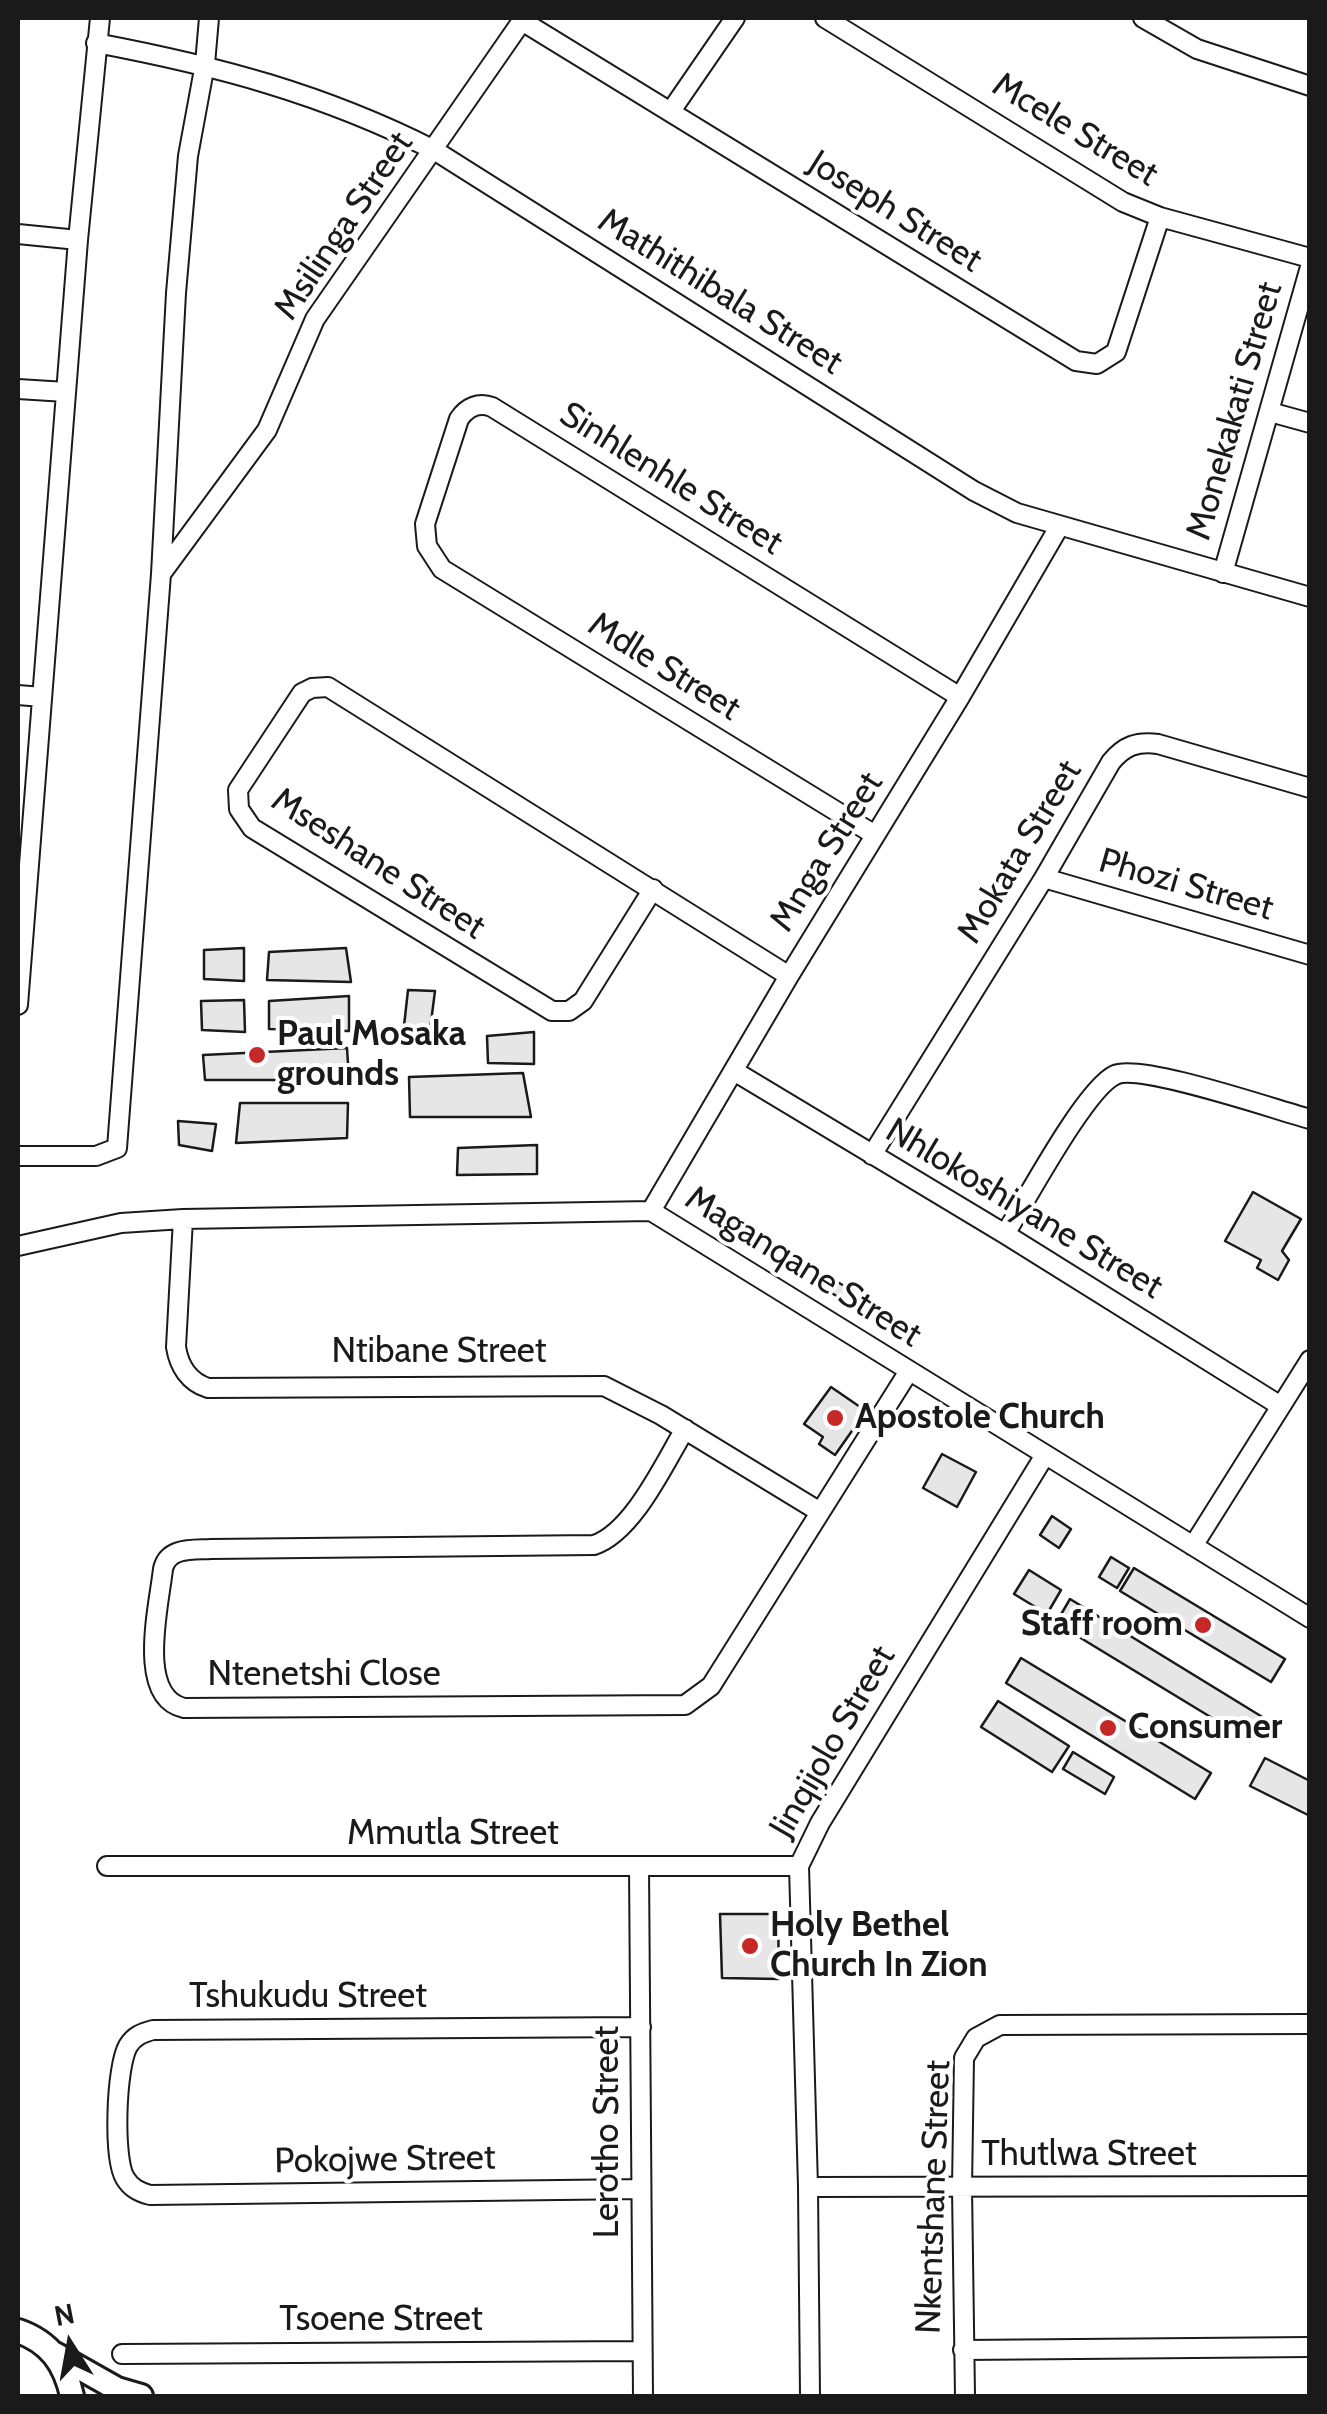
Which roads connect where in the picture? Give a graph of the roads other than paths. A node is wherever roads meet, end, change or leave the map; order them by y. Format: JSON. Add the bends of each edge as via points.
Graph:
{"nodes":[{"id":1,"x":100,"y":18,"type":"edge"},
{"id":2,"x":209,"y":18,"type":"edge"},
{"id":3,"x":735,"y":18,"type":"edge"},
{"id":4,"x":825,"y":18,"type":"edge"},
{"id":5,"x":1143,"y":18,"type":"edge"},
{"id":6,"x":523,"y":19,"type":"edge"},
{"id":7,"x":96,"y":42,"type":"junction"},
{"id":8,"x":205,"y":64,"type":"junction"},
{"id":9,"x":1310,"y":86,"type":"edge"},
{"id":10,"x":671,"y":111,"type":"junction"},
{"id":11,"x":434,"y":150,"type":"junction"},
{"id":12,"x":1160,"y":218,"type":"junction"},
{"id":13,"x":18,"y":234,"type":"edge"},
{"id":14,"x":78,"y":240,"type":"junction"},
{"id":15,"x":1310,"y":258,"type":"edge"},
{"id":16,"x":1310,"y":267,"type":"edge"},
{"id":17,"x":18,"y":388,"type":"edge"},
{"id":18,"x":66,"y":392,"type":"junction"},
{"id":19,"x":1270,"y":412,"type":"junction"},
{"id":20,"x":1310,"y":423,"type":"edge"},
{"id":21,"x":1060,"y":527,"type":"junction"},
{"id":22,"x":427,"y":546,"type":"joint"},
{"id":23,"x":1223,"y":572,"type":"junction"},
{"id":24,"x":160,"y":574,"type":"junction"},
{"id":25,"x":1310,"y":597,"type":"edge"},
{"id":26,"x":18,"y":695,"type":"edge"},
{"id":27,"x":42,"y":697,"type":"junction"},
{"id":28,"x":960,"y":698,"type":"junction"},
{"id":29,"x":1310,"y":788,"type":"edge"},
{"id":30,"x":875,"y":835,"type":"junction"},
{"id":31,"x":1044,"y":878,"type":"junction"},
{"id":32,"x":653,"y":890,"type":"junction"},
{"id":33,"x":1310,"y":955,"type":"edge"},
{"id":34,"x":788,"y":976,"type":"junction"},
{"id":35,"x":18,"y":1002,"type":"edge"},
{"id":36,"x":734,"y":1071,"type":"junction"},
{"id":37,"x":1310,"y":1119,"type":"edge"},
{"id":38,"x":872,"y":1155,"type":"junction"},
{"id":39,"x":18,"y":1156,"type":"edge"},
{"id":40,"x":651,"y":1211,"type":"junction"},
{"id":41,"x":183,"y":1219,"type":"junction"},
{"id":42,"x":1005,"y":1234,"type":"junction"},
{"id":43,"x":18,"y":1246,"type":"edge"},
{"id":44,"x":1310,"y":1360,"type":"edge"},
{"id":45,"x":909,"y":1371,"type":"junction"},
{"id":46,"x":1279,"y":1405,"type":"junction"},
{"id":47,"x":685,"y":1430,"type":"junction"},
{"id":48,"x":1045,"y":1455,"type":"junction"},
{"id":49,"x":820,"y":1512,"type":"junction"},
{"id":50,"x":1193,"y":1546,"type":"junction"},
{"id":51,"x":1310,"y":1618,"type":"edge"},
{"id":52,"x":107,"y":1866,"type":"dead end"},
{"id":53,"x":799,"y":1866,"type":"junction"},
{"id":54,"x":639,"y":1867,"type":"junction"},
{"id":55,"x":1310,"y":2024,"type":"edge"},
{"id":56,"x":640,"y":2027,"type":"junction"},
{"id":57,"x":1310,"y":2186,"type":"edge"},
{"id":58,"x":132,"y":2187,"type":"joint"},
{"id":59,"x":808,"y":2187,"type":"junction"},
{"id":60,"x":962,"y":2188,"type":"junction"},
{"id":61,"x":640,"y":2189,"type":"junction"},
{"id":62,"x":18,"y":2317,"type":"edge"},
{"id":63,"x":25,"y":2334,"type":"edge"},
{"id":64,"x":1310,"y":2347,"type":"edge"},
{"id":65,"x":962,"y":2350,"type":"junction"},
{"id":66,"x":641,"y":2351,"type":"junction"},
{"id":67,"x":55,"y":2354,"type":"junction"},
{"id":68,"x":122,"y":2354,"type":"dead end"},
{"id":69,"x":72,"y":2396,"type":"edge"},
{"id":70,"x":141,"y":2396,"type":"edge"},
{"id":71,"x":643,"y":2396,"type":"edge"},
{"id":72,"x":810,"y":2396,"type":"edge"},
{"id":73,"x":965,"y":2396,"type":"edge"}],
"edges":[{"from":1,"to":7,"type":"street"},
{"from":2,"to":8,"type":"street"},
{"from":3,"to":10,"type":"street"},
{"from":4,"to":12,"type":"street","name":"Mcele Street","via":[[1123,202]]},
{"from":5,"to":9,"type":"street","via":[[1197,49]]},
{"from":6,"to":10,"type":"street","name":"Joseph Street"},
{"from":6,"to":11,"type":"street","name":"Msilinga Street"},
{"from":7,"to":8,"type":"street","name":"Mathithibala Street"},
{"from":7,"to":14,"type":"street"},
{"from":8,"to":11,"type":"street","name":"Mathithibala Street","via":[[312,96]]},
{"from":8,"to":24,"type":"street","via":[[182,215]]},
{"from":10,"to":12,"type":"street","name":"Joseph Street","via":[[1081,363],[1102,362],[1121,344]]},
{"from":11,"to":21,"type":"street","name":"Mathithibala Street","via":[[974,492]]},
{"from":11,"to":24,"type":"street","name":"Msilinga Street","via":[[314,319],[267,430]]},
{"from":12,"to":15,"type":"street","name":"Mcele Street"},
{"from":13,"to":14,"type":"street"},
{"from":14,"to":18,"type":"street"},
{"from":16,"to":19,"type":"street","name":"Monekakati Street"},
{"from":17,"to":18,"type":"street"},
{"from":18,"to":27,"type":"street"},
{"from":19,"to":20,"type":"street"},
{"from":19,"to":23,"type":"street","name":"Monekakati Street"},
{"from":21,"to":23,"type":"street","name":"Mathithibala Street"},
{"from":21,"to":28,"type":"street","name":"Mnga Street"},
{"from":22,"to":28,"type":"street","name":"Sinhlenhle Street","via":[[427,515],[459,418],[470,407],[488,406]]},
{"from":22,"to":30,"type":"street","name":"Mdle Street","via":[[442,569]]},
{"from":23,"to":25,"type":"street","name":"Mathithibala Street"},
{"from":24,"to":39,"type":"street","via":[[117,1148],[96,1156]]},
{"from":26,"to":27,"type":"street"},
{"from":27,"to":35,"type":"street"},
{"from":28,"to":30,"type":"street","name":"Mnga Street"},
{"from":29,"to":31,"type":"street","name":"Mokata Street","via":[[1158,744],[1128,746],[1111,762]]},
{"from":30,"to":34,"type":"street","name":"Mnga Street"},
{"from":31,"to":33,"type":"street","name":"Phozi Street"},
{"from":31,"to":38,"type":"street","name":"Mokata Street"},
{"from":32,"to":32,"type":"street","name":"Mseshane Street","via":[[328,687],[302,693],[238,790],[252,828],[552,1012],[583,1002]]},
{"from":32,"to":34,"type":"street","name":"Mseshane Street"},
{"from":34,"to":36,"type":"street","name":"Mnga Street"},
{"from":36,"to":38,"type":"street","name":"Nhlokoshiyane Street"},
{"from":36,"to":40,"type":"street","name":"Mnga Street"},
{"from":37,"to":42,"type":"street","via":[[1146,1073],[1116,1074],[1091,1096]]},
{"from":38,"to":42,"type":"street","name":"Nhlokoshiyane Street"},
{"from":40,"to":41,"type":"street","name":"Maganqane Street"},
{"from":40,"to":45,"type":"street","name":"Maganqane Street"},
{"from":41,"to":43,"type":"street","name":"Maganqane Street","via":[[120,1223]]},
{"from":41,"to":47,"type":"street","name":"Ntibane Street","via":[[176,1347],[198,1384],[594,1384]]},
{"from":42,"to":46,"type":"street","name":"Nhlokoshiyane Street"},
{"from":44,"to":46,"type":"street"},
{"from":45,"to":48,"type":"street","name":"Maganqane Street"},
{"from":45,"to":49,"type":"street","name":"Ntenetshi Close"},
{"from":46,"to":50,"type":"street"},
{"from":47,"to":49,"type":"street","name":"Ntibane Street"},
{"from":47,"to":49,"type":"street","name":"Ntenetshi Close","via":[[628,1520],[594,1545],[172,1554],[163,1569],[154,1671],[159,1690],[184,1708],[685,1705],[711,1686]]},
{"from":48,"to":50,"type":"street","name":"Maganqane Street"},
{"from":48,"to":53,"type":"street","name":"Jinqijolo Street"},
{"from":50,"to":51,"type":"street","name":"Maganqane Street"},
{"from":52,"to":54,"type":"street","name":"Mmutla Street"},
{"from":53,"to":54,"type":"street","name":"Mmutla Street"},
{"from":53,"to":59,"type":"street","name":"Jinqijolo Street"},
{"from":54,"to":56,"type":"street","name":"Lerotho Street"},
{"from":55,"to":60,"type":"street","name":"Nkentshane Street","via":[[988,2029],[964,2058]]},
{"from":56,"to":58,"type":"street","name":"Tshukudu Street","via":[[145,2032],[129,2044],[122,2066],[118,2157]]},
{"from":56,"to":61,"type":"street","name":"Lerotho Street"},
{"from":57,"to":60,"type":"street","name":"Thutlwa Street"},
{"from":58,"to":61,"type":"street","name":"Pokojwe Street","via":[[150,2194]]},
{"from":59,"to":60,"type":"street","name":"Thutlwa Street"},
{"from":59,"to":72,"type":"street","name":"Jinqijolo Street"},
{"from":60,"to":65,"type":"street","name":"Nkentshane Street"},
{"from":61,"to":66,"type":"street","name":"Lerotho Street"},
{"from":62,"to":63,"type":"street"},
{"from":63,"to":67,"type":"street"},
{"from":64,"to":65,"type":"street"},
{"from":65,"to":73,"type":"street","name":"Nkentshane Street"},
{"from":66,"to":68,"type":"street","name":"Tsoene Street"},
{"from":66,"to":71,"type":"street","name":"Lerotho Street"},
{"from":67,"to":69,"type":"street"},
{"from":67,"to":70,"type":"street"}]}
